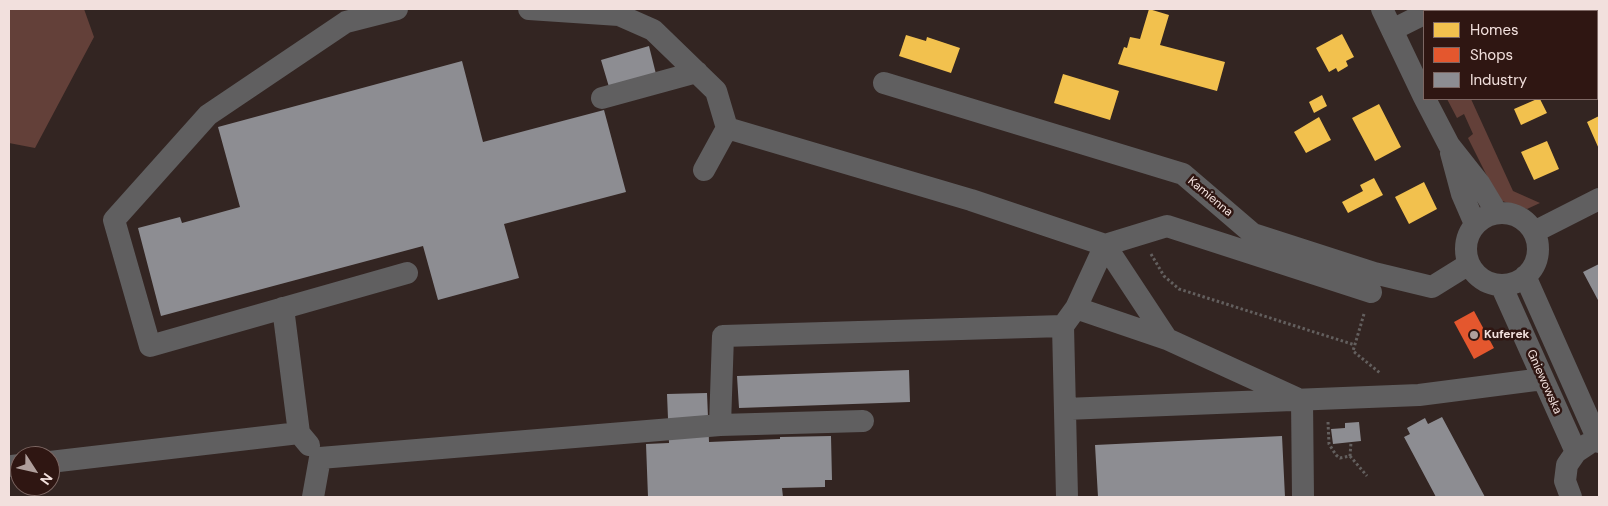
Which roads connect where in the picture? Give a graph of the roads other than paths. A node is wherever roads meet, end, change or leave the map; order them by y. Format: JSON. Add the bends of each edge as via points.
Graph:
{"nodes":[{"id":1,"x":397,"y":9,"type":"edge"},
{"id":2,"x":529,"y":9,"type":"edge"},
{"id":3,"x":1382,"y":9,"type":"edge"},
{"id":4,"x":1423,"y":14,"type":"edge"},
{"id":5,"x":1392,"y":30,"type":"junction"},
{"id":6,"x":1418,"y":68,"type":"edge"},
{"id":7,"x":697,"y":72,"type":"junction"},
{"id":8,"x":884,"y":83,"type":"dead end"},
{"id":9,"x":1423,"y":89,"type":"edge"},
{"id":10,"x":602,"y":98,"type":"dead end"},
{"id":11,"x":1426,"y":100,"type":"edge"},
{"id":12,"x":727,"y":128,"type":"junction"},
{"id":13,"x":1449,"y":145,"type":"junction"},
{"id":14,"x":704,"y":170,"type":"dead end"},
{"id":15,"x":1599,"y":199,"type":"edge"},
{"id":16,"x":1496,"y":213,"type":"junction"},
{"id":17,"x":1475,"y":224,"type":"junction"},
{"id":18,"x":1534,"y":232,"type":"junction"},
{"id":19,"x":1105,"y":245,"type":"junction"},
{"id":20,"x":1469,"y":264,"type":"junction"},
{"id":21,"x":407,"y":274,"type":"dead end"},
{"id":22,"x":1525,"y":276,"type":"junction"},
{"id":23,"x":1501,"y":284,"type":"junction"},
{"id":24,"x":1371,"y":292,"type":"road end"},
{"id":25,"x":283,"y":308,"type":"junction"},
{"id":26,"x":1076,"y":308,"type":"junction"},
{"id":27,"x":1063,"y":326,"type":"junction"},
{"id":28,"x":1167,"y":339,"type":"junction"},
{"id":29,"x":1543,"y":379,"type":"junction"},
{"id":30,"x":1302,"y":400,"type":"junction"},
{"id":31,"x":1065,"y":409,"type":"junction"},
{"id":32,"x":863,"y":421,"type":"dead end"},
{"id":33,"x":720,"y":425,"type":"junction"},
{"id":34,"x":299,"y":433,"type":"junction"},
{"id":35,"x":1599,"y":442,"type":"edge"},
{"id":36,"x":1576,"y":452,"type":"junction"},
{"id":37,"x":320,"y":458,"type":"junction"},
{"id":38,"x":60,"y":461,"type":"edge"},
{"id":39,"x":313,"y":497,"type":"edge"},
{"id":40,"x":1067,"y":497,"type":"edge"},
{"id":41,"x":1303,"y":497,"type":"edge"},
{"id":42,"x":1570,"y":497,"type":"edge"}],
"edges":[{"from":1,"to":25,"type":"street","via":[[346,22],[208,115],[114,220],[150,346]]},
{"from":2,"to":7,"type":"street","via":[[620,15],[653,30]]},
{"from":3,"to":5,"type":"street"},
{"from":4,"to":5,"type":"street"},
{"from":5,"to":6,"type":"street"},
{"from":6,"to":9,"type":"street"},
{"from":7,"to":10,"type":"street"},
{"from":7,"to":12,"type":"street","via":[[716,91]]},
{"from":8,"to":20,"type":"street","name":"Kamienna","via":[[1183,174],[1253,234],[1374,273],[1432,287]]},
{"from":11,"to":13,"type":"street"},
{"from":12,"to":14,"type":"street"},
{"from":12,"to":19,"type":"street","via":[[971,200]]},
{"from":13,"to":16,"type":"street","via":[[1479,184]]},
{"from":13,"to":17,"type":"street","via":[[1462,194]]},
{"from":15,"to":18,"type":"street"},
{"from":16,"to":17,"type":"street"},
{"from":16,"to":18,"type":"street","via":[[1511,214],[1525,220]]},
{"from":17,"to":20,"type":"street","via":[[1468,237],[1466,251]]},
{"from":18,"to":22,"type":"street","via":[[1538,243],[1537,255]]},
{"from":19,"to":24,"type":"street","via":[[1167,226]]},
{"from":19,"to":26,"type":"street"},
{"from":19,"to":28,"type":"street"},
{"from":20,"to":23,"type":"street","via":[[1488,282]]},
{"from":21,"to":25,"type":"street"},
{"from":22,"to":23,"type":"street","via":[[1514,283]]},
{"from":22,"to":35,"type":"street","name":"Gniewowska"},
{"from":23,"to":29,"type":"street","name":"Gniewowska"},
{"from":25,"to":34,"type":"street"},
{"from":26,"to":27,"type":"street"},
{"from":26,"to":28,"type":"street"},
{"from":27,"to":31,"type":"street"},
{"from":27,"to":33,"type":"street","via":[[723,336]]},
{"from":28,"to":30,"type":"street"},
{"from":29,"to":30,"type":"street","via":[[1419,395]]},
{"from":29,"to":36,"type":"street","name":"Gniewowska"},
{"from":30,"to":31,"type":"street"},
{"from":30,"to":41,"type":"street"},
{"from":31,"to":40,"type":"street"},
{"from":32,"to":33,"type":"street"},
{"from":33,"to":37,"type":"street"},
{"from":34,"to":37,"type":"street"},
{"from":34,"to":38,"type":"street"},
{"from":35,"to":36,"type":"street"},
{"from":36,"to":42,"type":"street","via":[[1565,473]]},
{"from":37,"to":39,"type":"street"}]}
